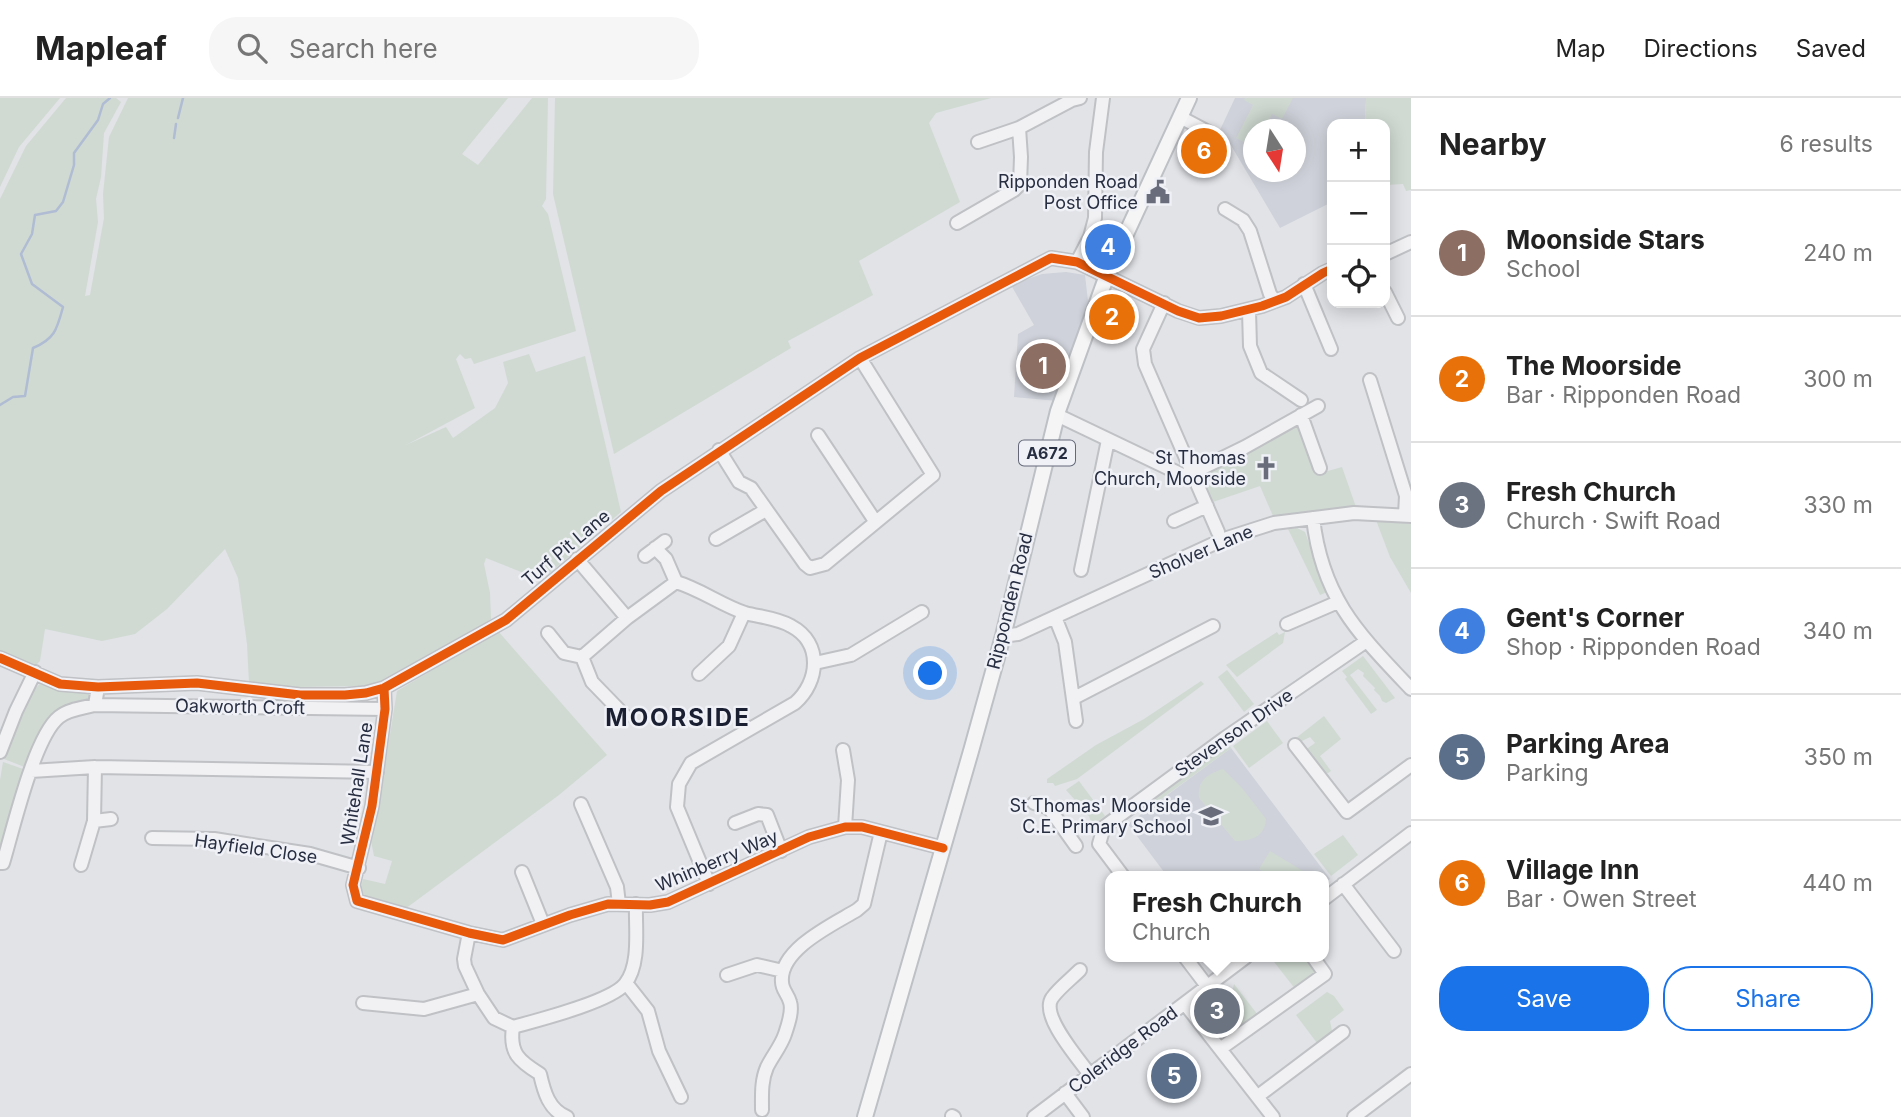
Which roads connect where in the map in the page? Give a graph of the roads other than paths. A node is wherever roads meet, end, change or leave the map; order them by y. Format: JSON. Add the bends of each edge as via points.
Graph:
{"nodes":[{"id":1,"x":1080,"y":98,"type":"edge"},
{"id":2,"x":1103,"y":98,"type":"edge"},
{"id":3,"x":1189,"y":98,"type":"edge"},
{"id":4,"x":1180,"y":117,"type":"junction"},
{"id":5,"x":1019,"y":128,"type":"junction"},
{"id":6,"x":1214,"y":135,"type":"dead end"},
{"id":7,"x":978,"y":142,"type":"dead end"},
{"id":8,"x":1225,"y":209,"type":"dead end"},
{"id":9,"x":957,"y":223,"type":"dead end"},
{"id":10,"x":1411,"y":242,"type":"edge"},
{"id":11,"x":1390,"y":252,"type":"edge"},
{"id":12,"x":1077,"y":262,"type":"junction"},
{"id":13,"x":1327,"y":272,"type":"edge"},
{"id":14,"x":1107,"y":275,"type":"junction"},
{"id":15,"x":1304,"y":285,"type":"junction"},
{"id":16,"x":1275,"y":301,"type":"junction"},
{"id":17,"x":1390,"y":302,"type":"edge"},
{"id":18,"x":1164,"y":303,"type":"junction"},
{"id":19,"x":1249,"y":311,"type":"junction"},
{"id":20,"x":1398,"y":318,"type":"dead end"},
{"id":21,"x":1331,"y":349,"type":"dead end"},
{"id":22,"x":860,"y":358,"type":"junction"},
{"id":23,"x":1370,"y":380,"type":"dead end"},
{"id":24,"x":1301,"y":400,"type":"dead end"},
{"id":25,"x":1318,"y":406,"type":"dead end"},
{"id":26,"x":1057,"y":415,"type":"junction"},
{"id":27,"x":1301,"y":415,"type":"junction"},
{"id":28,"x":818,"y":435,"type":"dead end"},
{"id":29,"x":1108,"y":440,"type":"junction"},
{"id":30,"x":719,"y":450,"type":"junction"},
{"id":31,"x":1320,"y":468,"type":"dead end"},
{"id":32,"x":1193,"y":477,"type":"junction"},
{"id":33,"x":1207,"y":506,"type":"junction"},
{"id":34,"x":766,"y":510,"type":"junction"},
{"id":35,"x":1408,"y":515,"type":"edge"},
{"id":36,"x":1313,"y":518,"type":"junction"},
{"id":37,"x":875,"y":521,"type":"junction"},
{"id":38,"x":1174,"y":521,"type":"dead end"},
{"id":39,"x":1218,"y":532,"type":"dead end"},
{"id":40,"x":716,"y":538,"type":"dead end"},
{"id":41,"x":655,"y":549,"type":"dead end"},
{"id":42,"x":577,"y":559,"type":"junction"},
{"id":43,"x":1081,"y":570,"type":"dead end"},
{"id":44,"x":676,"y":582,"type":"junction"},
{"id":45,"x":1339,"y":602,"type":"junction"},
{"id":46,"x":744,"y":612,"type":"junction"},
{"id":47,"x":922,"y":612,"type":"dead end"},
{"id":48,"x":1055,"y":617,"type":"junction"},
{"id":49,"x":627,"y":618,"type":"junction"},
{"id":50,"x":1287,"y":624,"type":"dead end"},
{"id":51,"x":1213,"y":626,"type":"dead end"},
{"id":52,"x":548,"y":634,"type":"dead end"},
{"id":53,"x":1003,"y":636,"type":"junction"},
{"id":54,"x":1365,"y":642,"type":"junction"},
{"id":55,"x":582,"y":657,"type":"junction"},
{"id":56,"x":0,"y":658,"type":"edge"},
{"id":57,"x":815,"y":663,"type":"junction"},
{"id":58,"x":35,"y":672,"type":"junction"},
{"id":59,"x":699,"y":674,"type":"dead end"},
{"id":60,"x":98,"y":687,"type":"junction"},
{"id":61,"x":384,"y":688,"type":"junction"},
{"id":62,"x":1411,"y":689,"type":"edge"},
{"id":63,"x":1074,"y":698,"type":"junction"},
{"id":64,"x":95,"y":705,"type":"junction"},
{"id":65,"x":385,"y":709,"type":"junction"},
{"id":66,"x":625,"y":716,"type":"dead end"},
{"id":67,"x":1076,"y":721,"type":"dead end"},
{"id":68,"x":1295,"y":745,"type":"dead end"},
{"id":69,"x":843,"y":750,"type":"dead end"},
{"id":70,"x":0,"y":752,"type":"edge"},
{"id":71,"x":1411,"y":765,"type":"edge"},
{"id":72,"x":95,"y":767,"type":"junction"},
{"id":73,"x":31,"y":771,"type":"junction"},
{"id":74,"x":377,"y":772,"type":"junction"},
{"id":75,"x":1034,"y":803,"type":"dead end"},
{"id":76,"x":581,"y":804,"type":"dead end"},
{"id":77,"x":111,"y":819,"type":"dead end"},
{"id":78,"x":94,"y":821,"type":"junction"},
{"id":79,"x":735,"y":823,"type":"dead end"},
{"id":80,"x":845,"y":827,"type":"junction"},
{"id":81,"x":881,"y":832,"type":"junction"},
{"id":82,"x":1411,"y":833,"type":"edge"},
{"id":83,"x":152,"y":838,"type":"dead end"},
{"id":84,"x":1076,"y":846,"type":"dead end"},
{"id":85,"x":943,"y":848,"type":"junction"},
{"id":86,"x":781,"y":851,"type":"junction"},
{"id":87,"x":0,"y":863,"type":"edge"},
{"id":88,"x":81,"y":865,"type":"dead end"},
{"id":89,"x":359,"y":867,"type":"junction"},
{"id":90,"x":1119,"y":871,"type":"edge"},
{"id":91,"x":522,"y":872,"type":"dead end"},
{"id":92,"x":709,"y":884,"type":"junction"},
{"id":93,"x":1343,"y":884,"type":"junction"},
{"id":94,"x":353,"y":885,"type":"joint"},
{"id":95,"x":1329,"y":895,"type":"edge"},
{"id":96,"x":619,"y":904,"type":"junction"},
{"id":97,"x":636,"y":904,"type":"junction"},
{"id":98,"x":543,"y":925,"type":"junction"},
{"id":99,"x":468,"y":933,"type":"junction"},
{"id":100,"x":1394,"y":951,"type":"dead end"},
{"id":101,"x":1189,"y":962,"type":"edge"},
{"id":102,"x":1239,"y":962,"type":"edge"},
{"id":103,"x":1316,"y":962,"type":"edge"},
{"id":104,"x":1080,"y":970,"type":"dead end"},
{"id":105,"x":783,"y":971,"type":"junction"},
{"id":106,"x":727,"y":975,"type":"dead end"},
{"id":107,"x":626,"y":983,"type":"junction"},
{"id":108,"x":1207,"y":986,"type":"junction"},
{"id":109,"x":478,"y":994,"type":"junction"},
{"id":110,"x":363,"y":1003,"type":"dead end"},
{"id":111,"x":1185,"y":1004,"type":"junction"},
{"id":112,"x":513,"y":1027,"type":"junction"},
{"id":113,"x":1343,"y":1031,"type":"dead end"},
{"id":114,"x":1220,"y":1049,"type":"junction"},
{"id":115,"x":1411,"y":1073,"type":"edge"},
{"id":116,"x":1090,"y":1075,"type":"junction"},
{"id":117,"x":1065,"y":1093,"type":"junction"},
{"id":118,"x":1258,"y":1096,"type":"junction"},
{"id":119,"x":681,"y":1097,"type":"dead end"},
{"id":120,"x":762,"y":1110,"type":"dead end"},
{"id":121,"x":567,"y":1117,"type":"edge"},
{"id":122,"x":865,"y":1117,"type":"edge"},
{"id":123,"x":1034,"y":1117,"type":"edge"},
{"id":124,"x":1083,"y":1117,"type":"edge"},
{"id":125,"x":1273,"y":1117,"type":"edge"},
{"id":126,"x":1354,"y":1117,"type":"edge"}],
"edges":[{"from":1,"to":5,"type":"street"},
{"from":2,"to":12,"type":"street","via":[[1095,218]]},
{"from":3,"to":4,"type":"main road","name":"Ripponden Road","number":"A672"},
{"from":4,"to":6,"type":"street"},
{"from":4,"to":14,"type":"main road","name":"Ripponden Road","number":"A672"},
{"from":5,"to":7,"type":"street"},
{"from":5,"to":9,"type":"street","via":[[1020,184]]},
{"from":8,"to":16,"type":"street","via":[[1243,220],[1250,231]]},
{"from":10,"to":11,"type":"street"},
{"from":12,"to":14,"type":"street","name":"Turf Pit Lane"},
{"from":12,"to":22,"type":"street","name":"Turf Pit Lane","via":[[1051,258]]},
{"from":13,"to":15,"type":"street","name":"Turf Pit Lane"},
{"from":14,"to":18,"type":"street","name":"Turf Pit Lane"},
{"from":14,"to":26,"type":"main road","name":"Ripponden Road","number":"A672"},
{"from":15,"to":16,"type":"street","name":"Turf Pit Lane"},
{"from":15,"to":21,"type":"street"},
{"from":16,"to":19,"type":"street","name":"Turf Pit Lane"},
{"from":17,"to":20,"type":"street"},
{"from":18,"to":19,"type":"street","name":"Turf Pit Lane","via":[[1199,318]]},
{"from":18,"to":32,"type":"street","via":[[1144,356]]},
{"from":19,"to":24,"type":"street","via":[[1251,346],[1261,373]]},
{"from":22,"to":30,"type":"street","name":"Turf Pit Lane"},
{"from":22,"to":37,"type":"street","via":[[933,475]]},
{"from":23,"to":35,"type":"street"},
{"from":25,"to":27,"type":"street"},
{"from":26,"to":29,"type":"street"},
{"from":26,"to":53,"type":"main road","name":"Ripponden Road","number":"A672"},
{"from":27,"to":31,"type":"street"},
{"from":27,"to":32,"type":"street"},
{"from":28,"to":37,"type":"street"},
{"from":29,"to":32,"type":"street"},
{"from":29,"to":43,"type":"street"},
{"from":30,"to":34,"type":"street","via":[[739,482],[751,488]]},
{"from":30,"to":42,"type":"street","name":"Turf Pit Lane"},
{"from":32,"to":33,"type":"street"},
{"from":33,"to":38,"type":"street"},
{"from":33,"to":39,"type":"street"},
{"from":34,"to":37,"type":"street","via":[[810,568],[825,564]]},
{"from":34,"to":40,"type":"street"},
{"from":35,"to":36,"type":"street","name":"Sholver Lane","via":[[1354,513]]},
{"from":36,"to":45,"type":"street","via":[[1316,547]]},
{"from":36,"to":48,"type":"street","name":"Sholver Lane","via":[[1274,523],[1224,539]]},
{"from":41,"to":44,"type":"street","via":[[666,559]]},
{"from":42,"to":49,"type":"street"},
{"from":42,"to":61,"type":"street","name":"Turf Pit Lane","via":[[506,620]]},
{"from":44,"to":46,"type":"street"},
{"from":44,"to":49,"type":"street"},
{"from":45,"to":50,"type":"street"},
{"from":45,"to":54,"type":"street"},
{"from":46,"to":57,"type":"street","via":[[793,627],[810,646]]},
{"from":46,"to":59,"type":"street","via":[[729,646]]},
{"from":47,"to":57,"type":"street","via":[[851,655]]},
{"from":48,"to":53,"type":"street","name":"Sholver Lane"},
{"from":48,"to":63,"type":"street","via":[[1065,642]]},
{"from":49,"to":55,"type":"street"},
{"from":51,"to":63,"type":"street"},
{"from":52,"to":55,"type":"street","via":[[564,653]]},
{"from":53,"to":85,"type":"main road","name":"Ripponden Road","number":"A672"},
{"from":54,"to":62,"type":"street"},
{"from":54,"to":90,"type":"street","name":"Stevenson Drive","via":[[1104,827],[1099,844]]},
{"from":55,"to":66,"type":"street","via":[[592,682]]},
{"from":56,"to":58,"type":"street","name":"Turf Pit Lane"},
{"from":57,"to":92,"type":"street","via":[[812,682],[795,703],[691,763],[678,784],[677,807]]},
{"from":58,"to":60,"type":"street","name":"Turf Pit Lane","via":[[60,684]]},
{"from":58,"to":70,"type":"street"},
{"from":60,"to":61,"type":"street","name":"Turf Pit Lane","via":[[197,683],[300,695],[366,694]]},
{"from":60,"to":64,"type":"street"},
{"from":61,"to":65,"type":"street","name":"Whitehall Lane"},
{"from":63,"to":67,"type":"street"},
{"from":64,"to":65,"type":"street","name":"Oakworth Croft"},
{"from":64,"to":73,"type":"street","name":"Oakworth Croft","via":[[58,718],[47,731]]},
{"from":65,"to":74,"type":"street","name":"Whitehall Lane"},
{"from":68,"to":71,"type":"street","via":[[1347,812]]},
{"from":69,"to":80,"type":"street","via":[[848,780]]},
{"from":72,"to":73,"type":"street"},
{"from":72,"to":74,"type":"street"},
{"from":72,"to":78,"type":"street"},
{"from":73,"to":87,"type":"street"},
{"from":74,"to":89,"type":"street","name":"Whitehall Lane"},
{"from":75,"to":84,"type":"street","via":[[1049,808]]},
{"from":76,"to":96,"type":"street","via":[[617,887]]},
{"from":77,"to":78,"type":"street"},
{"from":78,"to":88,"type":"street"},
{"from":79,"to":86,"type":"street","via":[[767,815]]},
{"from":80,"to":81,"type":"street","name":"Whinberry Way"},
{"from":80,"to":86,"type":"street","name":"Whinberry Way"},
{"from":81,"to":85,"type":"street","name":"Whinberry Way"},
{"from":81,"to":105,"type":"street","via":[[864,904],[809,939]]},
{"from":82,"to":93,"type":"street"},
{"from":83,"to":89,"type":"street","name":"Hayfield Close","via":[[214,839]]},
{"from":85,"to":122,"type":"main road","name":"Ripponden Road","number":"A672"},
{"from":86,"to":92,"type":"street","name":"Whinberry Way"},
{"from":89,"to":94,"type":"street","name":"Whitehall Lane"},
{"from":91,"to":98,"type":"street"},
{"from":92,"to":97,"type":"street","name":"Whinberry Way","via":[[668,902]]},
{"from":93,"to":95,"type":"street"},
{"from":93,"to":100,"type":"street"},
{"from":94,"to":99,"type":"street","name":"Whinberry Way","via":[[357,901]]},
{"from":96,"to":97,"type":"street","name":"Whinberry Way"},
{"from":96,"to":98,"type":"street","name":"Whinberry Way"},
{"from":97,"to":107,"type":"street","via":[[634,959]]},
{"from":98,"to":99,"type":"street","name":"Whinberry Way","via":[[503,940]]},
{"from":99,"to":109,"type":"street","via":[[465,966]]},
{"from":101,"to":108,"type":"street"},
{"from":102,"to":108,"type":"street","name":"Coleridge Road"},
{"from":103,"to":114,"type":"street","via":[[1325,974]]},
{"from":104,"to":116,"type":"street","via":[[1052,999],[1049,1010]]},
{"from":105,"to":106,"type":"street","via":[[757,965]]},
{"from":105,"to":120,"type":"street","via":[[783,988],[791,1003],[789,1018],[780,1047],[766,1069]]},
{"from":107,"to":112,"type":"street","via":[[595,1000]]},
{"from":107,"to":119,"type":"street","via":[[648,1011],[659,1051]]},
{"from":108,"to":111,"type":"street","name":"Coleridge Road"},
{"from":109,"to":110,"type":"street","via":[[424,1009]]},
{"from":109,"to":112,"type":"street","via":[[494,1018]]},
{"from":111,"to":114,"type":"street"},
{"from":111,"to":116,"type":"street","name":"Coleridge Road"},
{"from":112,"to":121,"type":"street","via":[[517,1057],[540,1074],[551,1106]]},
{"from":113,"to":118,"type":"street"},
{"from":114,"to":118,"type":"street"},
{"from":115,"to":126,"type":"street"},
{"from":116,"to":117,"type":"street","name":"Coleridge Road"},
{"from":117,"to":123,"type":"street","name":"Coleridge Road"},
{"from":117,"to":124,"type":"street"},
{"from":118,"to":125,"type":"street"}]}
